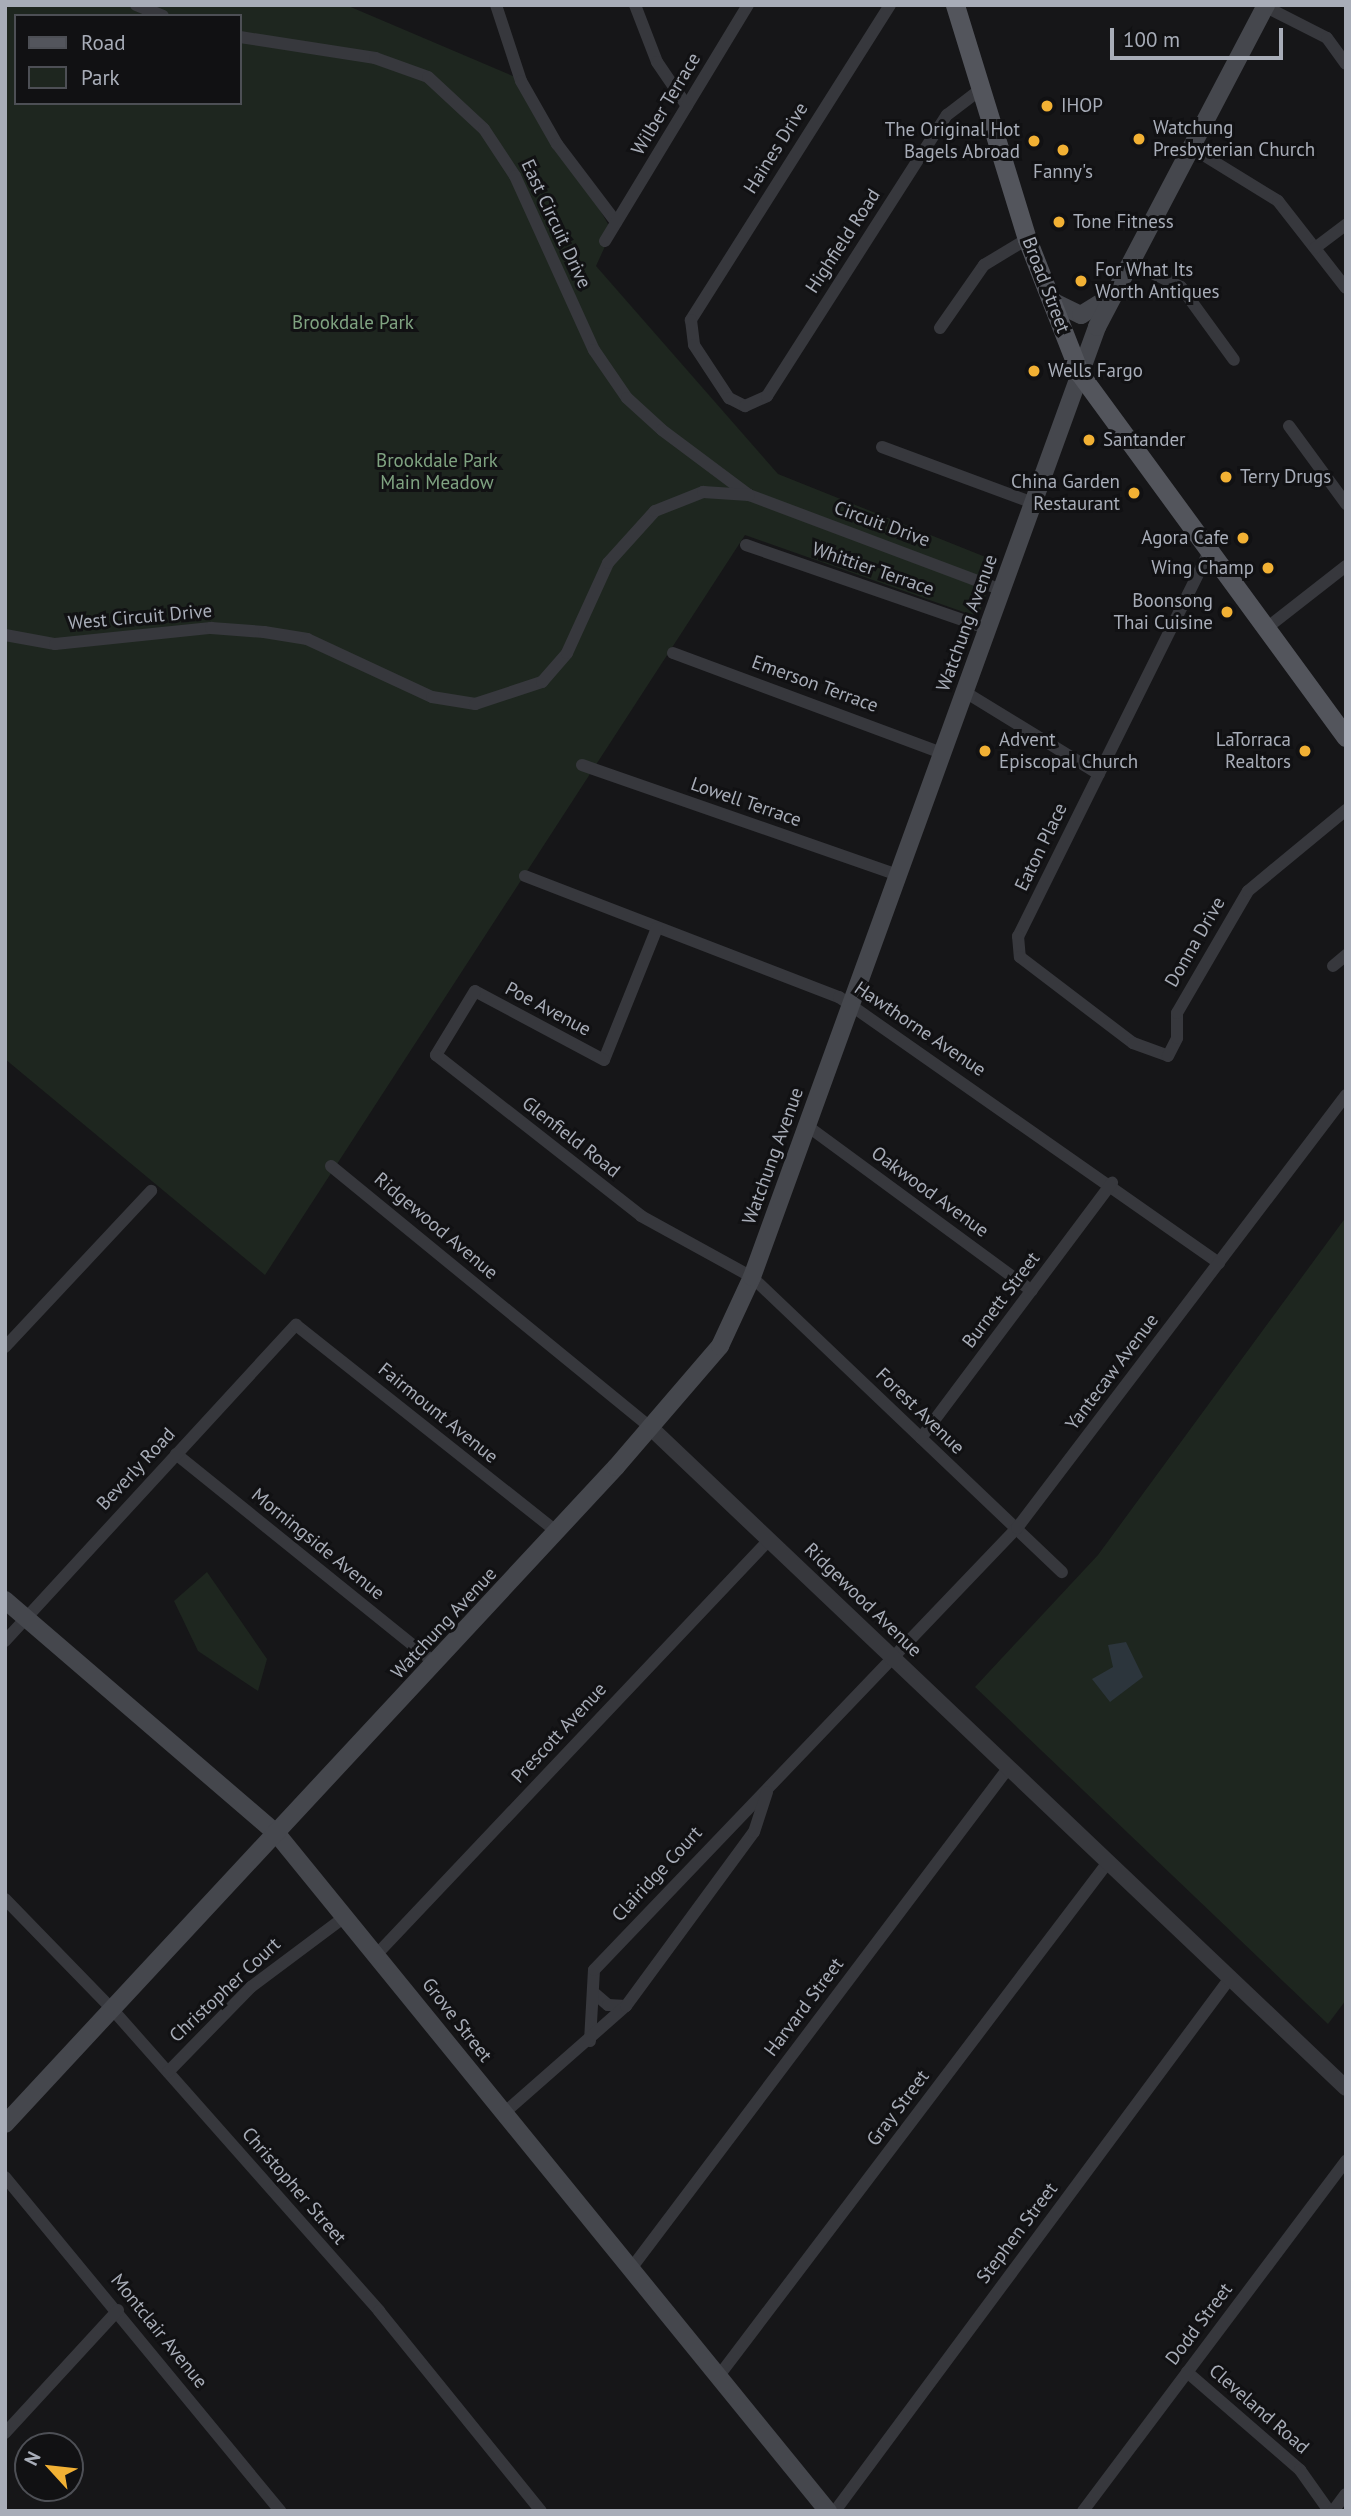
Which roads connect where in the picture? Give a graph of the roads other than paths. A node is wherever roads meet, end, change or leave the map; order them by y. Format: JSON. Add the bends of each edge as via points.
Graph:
{"nodes":[{"id":1,"x":136,"y":5,"type":"edge"},
{"id":2,"x":496,"y":5,"type":"edge"},
{"id":3,"x":635,"y":5,"type":"edge"},
{"id":4,"x":748,"y":5,"type":"edge"},
{"id":5,"x":890,"y":5,"type":"edge"},
{"id":6,"x":955,"y":5,"type":"edge"},
{"id":7,"x":1266,"y":6,"type":"edge"},
{"id":8,"x":158,"y":14,"type":"edge"},
{"id":9,"x":242,"y":37,"type":"edge"},
{"id":10,"x":1346,"y":64,"type":"edge"},
{"id":11,"x":981,"y":89,"type":"junction"},
{"id":12,"x":687,"y":106,"type":"junction"},
{"id":13,"x":1192,"y":148,"type":"junction"},
{"id":14,"x":616,"y":222,"type":"junction"},
{"id":15,"x":1346,"y":225,"type":"edge"},
{"id":16,"x":1027,"y":239,"type":"junction"},
{"id":17,"x":605,"y":241,"type":"dead end"},
{"id":18,"x":1315,"y":248,"type":"junction"},
{"id":19,"x":1130,"y":262,"type":"junction"},
{"id":20,"x":1346,"y":288,"type":"edge"},
{"id":21,"x":1114,"y":291,"type":"junction"},
{"id":22,"x":1052,"y":301,"type":"junction"},
{"id":23,"x":940,"y":328,"type":"dead end"},
{"id":24,"x":1234,"y":360,"type":"dead end"},
{"id":25,"x":1080,"y":374,"type":"junction"},
{"id":26,"x":737,"y":404,"type":"joint"},
{"id":27,"x":1289,"y":426,"type":"dead end"},
{"id":28,"x":882,"y":447,"type":"dead end"},
{"id":29,"x":749,"y":495,"type":"junction"},
{"id":30,"x":1033,"y":503,"type":"junction"},
{"id":31,"x":1346,"y":504,"type":"edge"},
{"id":32,"x":746,"y":545,"type":"dead end"},
{"id":33,"x":1208,"y":554,"type":"junction"},
{"id":34,"x":1346,"y":566,"type":"edge"},
{"id":35,"x":1002,"y":590,"type":"junction"},
{"id":36,"x":988,"y":629,"type":"junction"},
{"id":37,"x":1264,"y":630,"type":"junction"},
{"id":38,"x":5,"y":635,"type":"edge"},
{"id":39,"x":673,"y":653,"type":"dead end"},
{"id":40,"x":965,"y":692,"type":"junction"},
{"id":41,"x":1346,"y":737,"type":"edge"},
{"id":42,"x":942,"y":753,"type":"junction"},
{"id":43,"x":582,"y":765,"type":"dead end"},
{"id":44,"x":1099,"y":774,"type":"junction"},
{"id":45,"x":1346,"y":810,"type":"edge"},
{"id":46,"x":897,"y":874,"type":"junction"},
{"id":47,"x":525,"y":876,"type":"dead end"},
{"id":48,"x":657,"y":928,"type":"junction"},
{"id":49,"x":1346,"y":955,"type":"edge"},
{"id":50,"x":1333,"y":965,"type":"dead end"},
{"id":51,"x":475,"y":991,"type":"joint"},
{"id":52,"x":851,"y":1004,"type":"junction"},
{"id":53,"x":1133,"y":1043,"type":"joint"},
{"id":54,"x":1346,"y":1095,"type":"edge"},
{"id":55,"x":806,"y":1125,"type":"junction"},
{"id":56,"x":331,"y":1166,"type":"dead end"},
{"id":57,"x":1112,"y":1184,"type":"junction"},
{"id":58,"x":151,"y":1191,"type":"dead end"},
{"id":59,"x":1219,"y":1263,"type":"junction"},
{"id":60,"x":752,"y":1277,"type":"junction"},
{"id":61,"x":1032,"y":1291,"type":"junction"},
{"id":62,"x":296,"y":1325,"type":"joint"},
{"id":63,"x":5,"y":1347,"type":"edge"},
{"id":64,"x":651,"y":1428,"type":"junction"},
{"id":65,"x":921,"y":1438,"type":"junction"},
{"id":66,"x":176,"y":1454,"type":"junction"},
{"id":67,"x":1017,"y":1528,"type":"junction"},
{"id":68,"x":556,"y":1531,"type":"junction"},
{"id":69,"x":769,"y":1539,"type":"junction"},
{"id":70,"x":1062,"y":1573,"type":"dead end"},
{"id":71,"x":5,"y":1600,"type":"edge"},
{"id":72,"x":26,"y":1618,"type":"junction"},
{"id":73,"x":5,"y":1641,"type":"edge"},
{"id":74,"x":891,"y":1655,"type":"junction"},
{"id":75,"x":435,"y":1663,"type":"junction"},
{"id":76,"x":1009,"y":1768,"type":"junction"},
{"id":77,"x":767,"y":1792,"type":"junction"},
{"id":78,"x":277,"y":1834,"type":"junction"},
{"id":79,"x":1108,"y":1861,"type":"junction"},
{"id":80,"x":5,"y":1899,"type":"edge"},
{"id":81,"x":346,"y":1916,"type":"junction"},
{"id":82,"x":378,"y":1953,"type":"junction"},
{"id":83,"x":1230,"y":1978,"type":"junction"},
{"id":84,"x":593,"y":1992,"type":"junction"},
{"id":85,"x":626,"y":2006,"type":"junction"},
{"id":86,"x":113,"y":2010,"type":"junction"},
{"id":87,"x":590,"y":2041,"type":"junction"},
{"id":88,"x":167,"y":2072,"type":"junction"},
{"id":89,"x":1346,"y":2088,"type":"edge"},
{"id":90,"x":503,"y":2113,"type":"junction"},
{"id":91,"x":5,"y":2124,"type":"edge"},
{"id":92,"x":1346,"y":2161,"type":"edge"},
{"id":93,"x":5,"y":2178,"type":"edge"},
{"id":94,"x":630,"y":2270,"type":"junction"},
{"id":95,"x":118,"y":2310,"type":"junction"},
{"id":96,"x":1187,"y":2372,"type":"junction"},
{"id":97,"x":718,"y":2377,"type":"junction"},
{"id":98,"x":5,"y":2433,"type":"edge"},
{"id":99,"x":1346,"y":2494,"type":"edge"},
{"id":100,"x":280,"y":2511,"type":"edge"},
{"id":101,"x":541,"y":2511,"type":"edge"},
{"id":102,"x":828,"y":2511,"type":"edge"},
{"id":103,"x":835,"y":2511,"type":"edge"},
{"id":104,"x":1083,"y":2511,"type":"edge"},
{"id":105,"x":1331,"y":2511,"type":"edge"}],
"edges":[{"from":1,"to":8,"type":"street"},
{"from":2,"to":14,"type":"street","via":[[521,81],[557,144]]},
{"from":3,"to":12,"type":"street","via":[[657,62]]},
{"from":4,"to":12,"type":"street","name":"Wilber Terrace"},
{"from":5,"to":26,"type":"street","name":"Haines Drive","via":[[695,311],[694,345]]},
{"from":6,"to":11,"type":"main road","name":"Broad Street"},
{"from":7,"to":10,"type":"street","via":[[1327,38]]},
{"from":7,"to":13,"type":"main road","name":"Watchung Avenue"},
{"from":9,"to":29,"type":"street","name":"East Circuit Drive","via":[[402,66],[454,98],[515,176],[594,350],[627,398]]},
{"from":11,"to":16,"type":"main road","name":"Broad Street"},
{"from":11,"to":26,"type":"street","name":"Highfield Road","via":[[947,115],[767,396],[756,405]]},
{"from":12,"to":14,"type":"street","name":"Wilber Terrace"},
{"from":13,"to":18,"type":"street","via":[[1262,187]]},
{"from":13,"to":19,"type":"main road","name":"Watchung Avenue"},
{"from":14,"to":17,"type":"street","name":"Wilber Terrace"},
{"from":15,"to":18,"type":"street"},
{"from":16,"to":22,"type":"main road","name":"Broad Street"},
{"from":16,"to":23,"type":"street","via":[[984,265]]},
{"from":18,"to":20,"type":"street"},
{"from":19,"to":21,"type":"main road","name":"Watchung Avenue"},
{"from":19,"to":24,"type":"street","via":[[1181,287]]},
{"from":21,"to":22,"type":"main road","via":[[1094,312],[1081,315]]},
{"from":21,"to":25,"type":"main road","name":"Watchung Avenue"},
{"from":22,"to":25,"type":"main road","name":"Broad Street"},
{"from":25,"to":30,"type":"main road","name":"Watchung Avenue"},
{"from":25,"to":33,"type":"main road","name":"Broad Street"},
{"from":27,"to":31,"type":"street"},
{"from":28,"to":30,"type":"street"},
{"from":29,"to":35,"type":"street","name":"Circuit Drive"},
{"from":29,"to":38,"type":"street","name":"West Circuit Drive","via":[[704,492],[655,511],[608,563],[567,653],[542,682],[475,704],[432,697],[307,639],[264,632],[211,628],[55,644]]},
{"from":30,"to":35,"type":"main road","name":"Watchung Avenue"},
{"from":32,"to":36,"type":"street","name":"Whittier Terrace"},
{"from":33,"to":37,"type":"main road","name":"Broad Street"},
{"from":33,"to":44,"type":"street","name":"Eaton Place"},
{"from":34,"to":37,"type":"street"},
{"from":35,"to":36,"type":"main road","name":"Watchung Avenue"},
{"from":36,"to":40,"type":"main road","name":"Watchung Avenue"},
{"from":37,"to":41,"type":"main road","name":"Broad Street"},
{"from":39,"to":42,"type":"street","name":"Emerson Terrace"},
{"from":40,"to":42,"type":"main road","name":"Watchung Avenue"},
{"from":40,"to":44,"type":"street"},
{"from":42,"to":46,"type":"main road","name":"Watchung Avenue"},
{"from":43,"to":46,"type":"street","name":"Lowell Terrace"},
{"from":44,"to":53,"type":"street","name":"Eaton Place","via":[[1017,945],[1032,969]]},
{"from":45,"to":53,"type":"street","name":"Donna Drive","via":[[1240,903],[1177,1013],[1177,1038],[1168,1056]]},
{"from":46,"to":52,"type":"main road","name":"Watchung Avenue"},
{"from":47,"to":48,"type":"street","name":"Hawthorne Avenue"},
{"from":48,"to":51,"type":"street","name":"Poe Avenue","via":[[604,1060]]},
{"from":48,"to":52,"type":"street","name":"Hawthorne Avenue"},
{"from":49,"to":50,"type":"street"},
{"from":51,"to":60,"type":"street","name":"Glenfield Road","via":[[436,1055],[641,1216]]},
{"from":52,"to":55,"type":"main road","name":"Watchung Avenue"},
{"from":52,"to":57,"type":"street","name":"Hawthorne Avenue"},
{"from":54,"to":59,"type":"street","name":"Yantecaw Avenue"},
{"from":55,"to":60,"type":"main road","name":"Watchung Avenue"},
{"from":55,"to":61,"type":"street","name":"Oakwood Avenue"},
{"from":56,"to":64,"type":"street","name":"Ridgewood Avenue"},
{"from":57,"to":59,"type":"street","name":"Hawthorne Avenue"},
{"from":57,"to":61,"type":"street","name":"Burnett Street"},
{"from":58,"to":63,"type":"street"},
{"from":59,"to":67,"type":"street","name":"Yantecaw Avenue"},
{"from":60,"to":64,"type":"main road","name":"Watchung Avenue","via":[[720,1346]]},
{"from":60,"to":65,"type":"street","name":"Forest Avenue"},
{"from":61,"to":65,"type":"street","name":"Burnett Street"},
{"from":62,"to":66,"type":"street","name":"Beverly Road"},
{"from":62,"to":68,"type":"street","name":"Fairmount Avenue"},
{"from":64,"to":68,"type":"main road","name":"Watchung Avenue"},
{"from":64,"to":69,"type":"street","name":"Ridgewood Avenue"},
{"from":65,"to":67,"type":"street","name":"Forest Avenue"},
{"from":66,"to":72,"type":"street","name":"Beverly Road"},
{"from":66,"to":75,"type":"street","name":"Morningside Avenue"},
{"from":67,"to":70,"type":"street","name":"Forest Avenue"},
{"from":67,"to":74,"type":"street","name":"Yantecaw Avenue"},
{"from":68,"to":75,"type":"main road","name":"Watchung Avenue"},
{"from":69,"to":74,"type":"street","name":"Ridgewood Avenue"},
{"from":69,"to":82,"type":"street","name":"Prescott Avenue"},
{"from":71,"to":72,"type":"main road","name":"Grove Street"},
{"from":72,"to":73,"type":"street","name":"Beverly Road"},
{"from":72,"to":78,"type":"main road","name":"Grove Street"},
{"from":74,"to":76,"type":"street","name":"Ridgewood Avenue"},
{"from":74,"to":77,"type":"street","name":"Clairidge Court"},
{"from":75,"to":78,"type":"main road","name":"Watchung Avenue"},
{"from":76,"to":79,"type":"street","name":"Ridgewood Avenue"},
{"from":76,"to":94,"type":"street","name":"Harvard Street"},
{"from":77,"to":84,"type":"street","name":"Clairidge Court","via":[[594,1970]]},
{"from":77,"to":85,"type":"street","name":"Clairidge Court","via":[[754,1832]]},
{"from":78,"to":81,"type":"main road","name":"Grove Street"},
{"from":78,"to":86,"type":"main road","name":"Watchung Avenue"},
{"from":79,"to":83,"type":"street","name":"Ridgewood Avenue"},
{"from":79,"to":97,"type":"street","name":"Gray Street"},
{"from":80,"to":86,"type":"street","name":"Christopher Street"},
{"from":81,"to":82,"type":"main road","name":"Grove Street"},
{"from":81,"to":88,"type":"street","name":"Christopher Court","via":[[251,1987]]},
{"from":82,"to":90,"type":"main road","name":"Grove Street"},
{"from":83,"to":89,"type":"street","name":"Ridgewood Avenue"},
{"from":83,"to":103,"type":"street","name":"Stephen Street"},
{"from":84,"to":85,"type":"street","via":[[608,2005]]},
{"from":84,"to":87,"type":"street","name":"Clairidge Court"},
{"from":85,"to":87,"type":"street","name":"Clairidge Court"},
{"from":86,"to":88,"type":"street","name":"Christopher Street"},
{"from":86,"to":91,"type":"main road","name":"Watchung Avenue"},
{"from":87,"to":90,"type":"street","name":"Clairidge Court"},
{"from":88,"to":101,"type":"street","name":"Christopher Street","via":[[379,2311]]},
{"from":90,"to":94,"type":"main road","name":"Grove Street"},
{"from":92,"to":96,"type":"street","name":"Dodd Street"},
{"from":93,"to":95,"type":"street","name":"Montclair Avenue"},
{"from":94,"to":97,"type":"main road","name":"Grove Street"},
{"from":95,"to":98,"type":"street"},
{"from":95,"to":100,"type":"street","name":"Montclair Avenue"},
{"from":96,"to":104,"type":"street","name":"Dodd Street"},
{"from":96,"to":105,"type":"street","name":"Cleveland Road","via":[[1300,2470]]},
{"from":97,"to":102,"type":"main road","name":"Grove Street"},
{"from":99,"to":105,"type":"street"}]}
